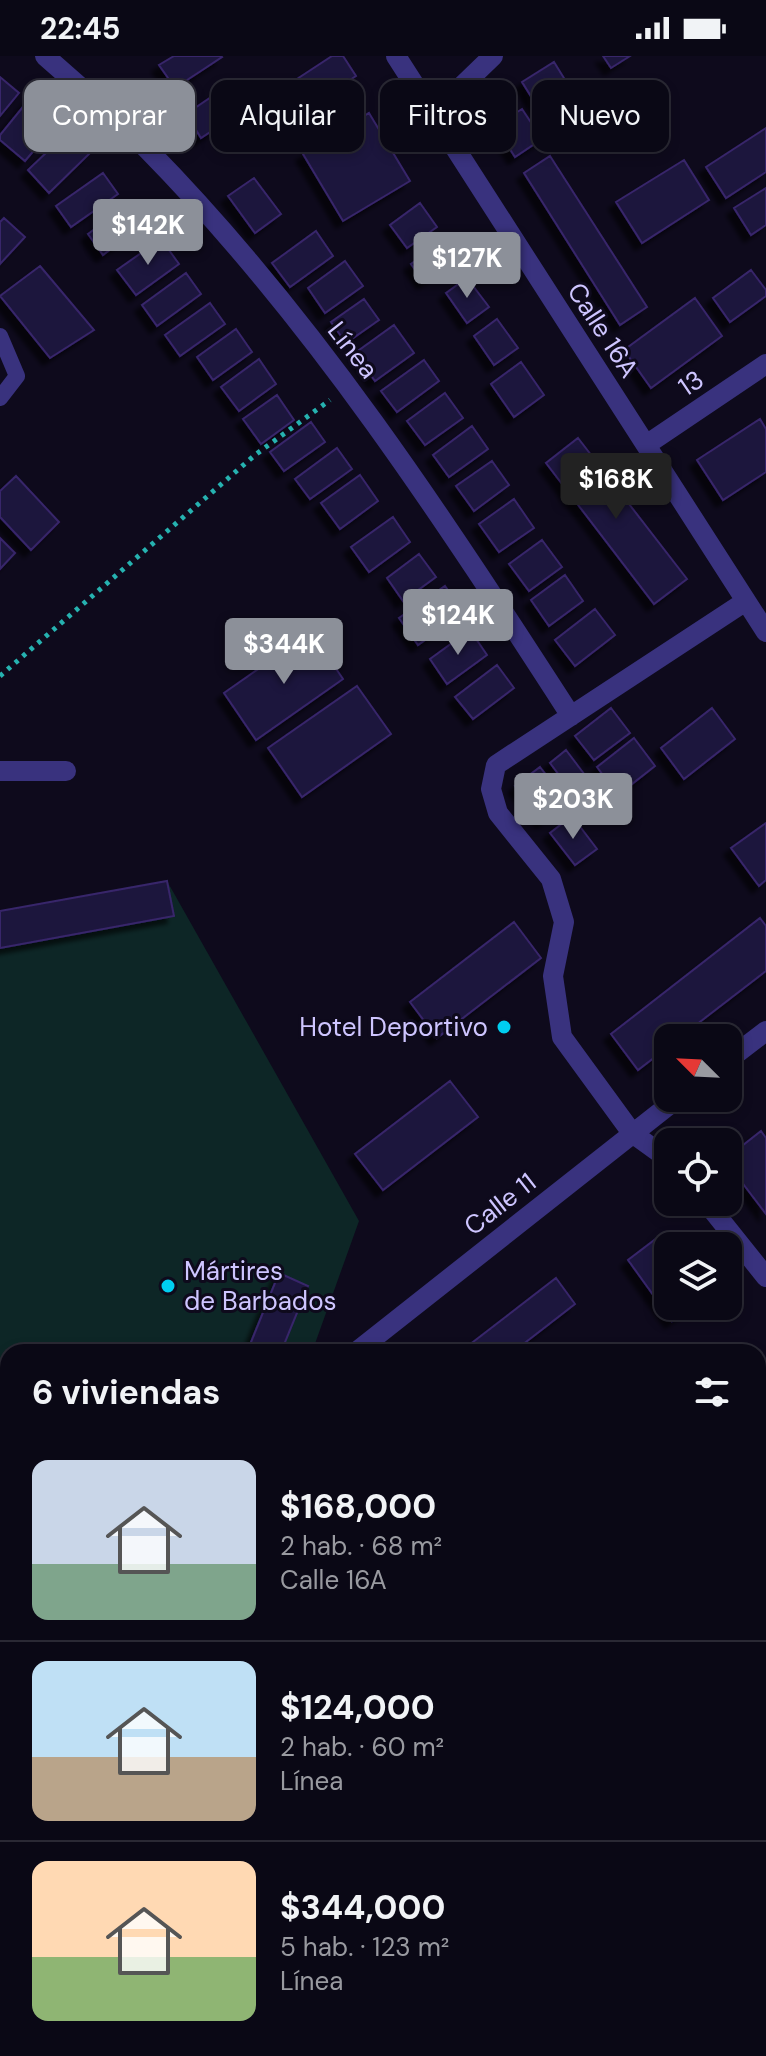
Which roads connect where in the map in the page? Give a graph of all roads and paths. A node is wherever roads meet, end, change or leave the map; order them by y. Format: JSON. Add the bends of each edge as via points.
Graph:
{"nodes":[{"id":1,"x":45,"y":56,"type":"edge"},
{"id":2,"x":396,"y":56,"type":"edge"},
{"id":3,"x":493,"y":56,"type":"edge"},
{"id":4,"x":411,"y":80,"type":"edge"},
{"id":5,"x":468,"y":80,"type":"edge"},
{"id":6,"x":457,"y":152,"type":"edge"},
{"id":7,"x":0,"y":336,"type":"edge"},
{"id":8,"x":766,"y":364,"type":"edge"},
{"id":9,"x":349,"y":386,"type":"junction"},
{"id":10,"x":0,"y":398,"type":"edge"},
{"id":11,"x":646,"y":445,"type":"junction"},
{"id":12,"x":746,"y":601,"type":"junction"},
{"id":13,"x":766,"y":632,"type":"edge"},
{"id":14,"x":0,"y":676,"type":"edge"},
{"id":15,"x":571,"y":716,"type":"junction"},
{"id":16,"x":0,"y":771,"type":"edge"},
{"id":17,"x":66,"y":771,"type":"dead end"},
{"id":18,"x":766,"y":1031,"type":"edge"},
{"id":19,"x":742,"y":1049,"type":"edge"},
{"id":20,"x":660,"y":1112,"type":"edge"},
{"id":21,"x":632,"y":1133,"type":"junction"},
{"id":22,"x":654,"y":1149,"type":"edge"},
{"id":23,"x":717,"y":1216,"type":"edge"},
{"id":24,"x":766,"y":1277,"type":"edge"},
{"id":25,"x":366,"y":1344,"type":"edge"}],
"edges":[{"from":1,"to":9,"type":"street","name":"Línea","via":[[148,149],[256,270]]},
{"from":2,"to":4,"type":"street","name":"Calle 16A"},
{"from":3,"to":5,"type":"street"},
{"from":6,"to":11,"type":"street","name":"Calle 16A"},
{"from":7,"to":10,"type":"lane","via":[[17,376]]},
{"from":8,"to":11,"type":"street","name":"13"},
{"from":9,"to":14,"type":"path","via":[[255,455]]},
{"from":9,"to":15,"type":"street","name":"Línea","via":[[442,517]]},
{"from":11,"to":12,"type":"street","name":"Calle 16A"},
{"from":12,"to":13,"type":"street","name":"Calle 16A"},
{"from":12,"to":15,"type":"street"},
{"from":15,"to":21,"type":"street","via":[[496,765],[491,789],[498,813],[551,879],[564,922],[553,976],[562,1037]]},
{"from":16,"to":17,"type":"street"},
{"from":18,"to":19,"type":"street"},
{"from":20,"to":21,"type":"street","name":"Calle 11"},
{"from":21,"to":22,"type":"street"},
{"from":21,"to":25,"type":"street","name":"Calle 11"},
{"from":23,"to":24,"type":"street"}]}
